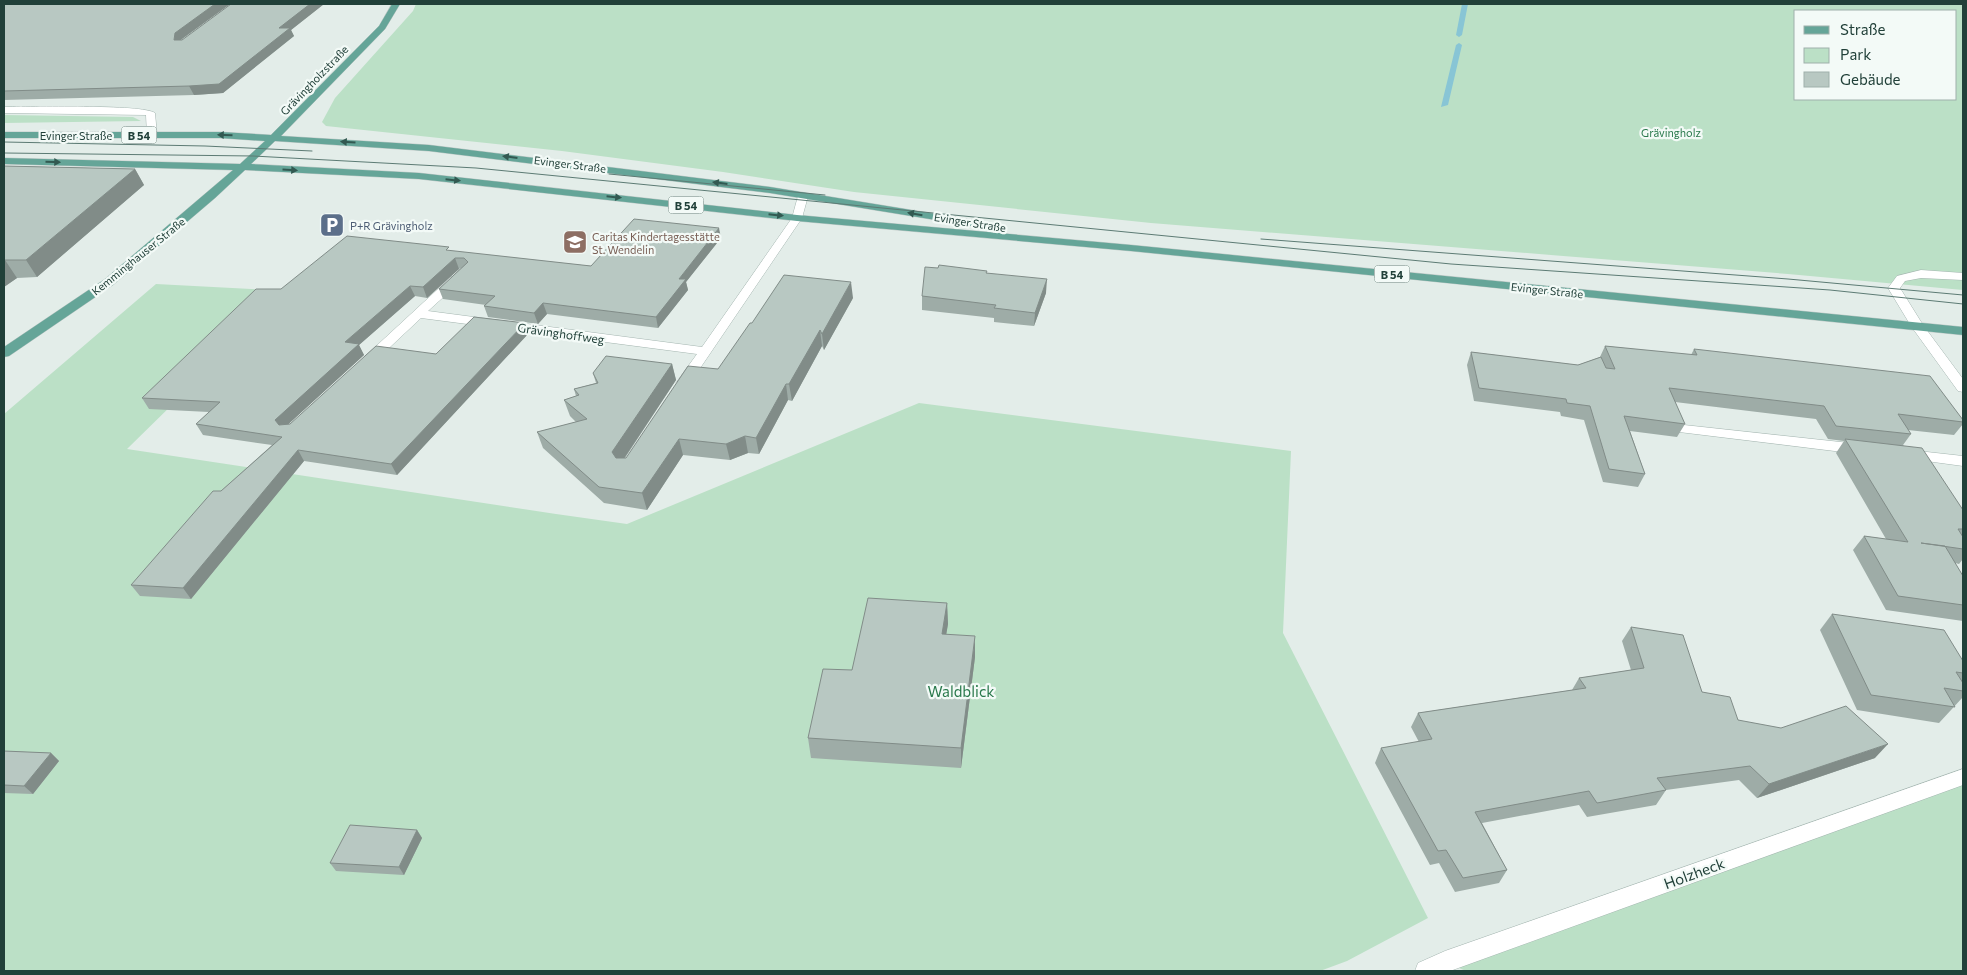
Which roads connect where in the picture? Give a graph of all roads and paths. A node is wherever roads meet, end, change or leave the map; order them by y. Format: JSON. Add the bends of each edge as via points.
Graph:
{"nodes":[{"id":1,"x":396,"y":4,"type":"edge"},
{"id":2,"x":4,"y":110,"type":"edge"},
{"id":3,"x":4,"y":135,"type":"edge"},
{"id":4,"x":152,"y":135,"type":"junction"},
{"id":5,"x":274,"y":138,"type":"junction"},
{"id":6,"x":4,"y":161,"type":"edge"},
{"id":7,"x":242,"y":167,"type":"junction"},
{"id":8,"x":803,"y":196,"type":"junction"},
{"id":9,"x":797,"y":218,"type":"junction"},
{"id":10,"x":1131,"y":248,"type":"junction"},
{"id":11,"x":464,"y":272,"type":"edge"},
{"id":12,"x":1963,"y":276,"type":"edge"},
{"id":13,"x":1901,"y":278,"type":"junction"},
{"id":14,"x":1963,"y":285,"type":"edge"},
{"id":15,"x":419,"y":314,"type":"junction"},
{"id":16,"x":1917,"y":326,"type":"junction"},
{"id":17,"x":1963,"y":331,"type":"edge"},
{"id":18,"x":704,"y":352,"type":"junction"},
{"id":19,"x":4,"y":353,"type":"edge"},
{"id":20,"x":354,"y":372,"type":"edge"},
{"id":21,"x":1963,"y":388,"type":"edge"},
{"id":22,"x":678,"y":391,"type":"edge"},
{"id":23,"x":1684,"y":429,"type":"edge"},
{"id":24,"x":1876,"y":451,"type":"edge"},
{"id":25,"x":1896,"y":453,"type":"edge"},
{"id":26,"x":1963,"y":461,"type":"edge"},
{"id":27,"x":1963,"y":777,"type":"edge"},
{"id":28,"x":1426,"y":971,"type":"edge"}],
"edges":[{"from":1,"to":5,"type":"main road","name":"Grävingholzstraße","via":[[382,27]]},
{"from":2,"to":4,"type":"street","via":[[150,113]]},
{"from":3,"to":4,"type":"main road","name":"Evinger Straße","number":"B 54"},
{"from":5,"to":4,"type":"main road","name":"Evinger Straße","number":"B 54","one_way":true},
{"from":5,"to":7,"type":"main road","name":"Grävingholzstraße"},
{"from":8,"to":5,"type":"main road","name":"Evinger Straße","number":"B 54","one_way":true,"via":[[429,148]]},
{"from":6,"to":7,"type":"main road","name":"Evinger Straße","number":"B 54","one_way":true},
{"from":7,"to":9,"type":"main road","name":"Evinger Straße","number":"B 54","one_way":true,"via":[[420,176]]},
{"from":7,"to":19,"type":"main road","name":"Kemminghauser Straße","via":[[109,282]]},
{"from":8,"to":9,"type":"street"},
{"from":10,"to":8,"type":"main road","name":"Evinger Straße","number":"B 54","one_way":true},
{"from":9,"to":10,"type":"main road","name":"Evinger Straße","number":"B 54"},
{"from":9,"to":18,"type":"street"},
{"from":10,"to":16,"type":"main road","name":"Evinger Straße","number":"B 54"},
{"from":11,"to":15,"type":"street"},
{"from":12,"to":13,"type":"street","via":[[1921,274]]},
{"from":13,"to":14,"type":"street"},
{"from":13,"to":16,"type":"street","via":[[1894,288]]},
{"from":15,"to":18,"type":"street","name":"Grävinghoffweg"},
{"from":15,"to":20,"type":"street"},
{"from":16,"to":17,"type":"main road","name":"Evinger Straße","number":"B 54"},
{"from":16,"to":21,"type":"street"},
{"from":18,"to":22,"type":"street"},
{"from":23,"to":24,"type":"street"},
{"from":25,"to":26,"type":"street"},
{"from":27,"to":28,"type":"street","name":"Holzheck"}]}
